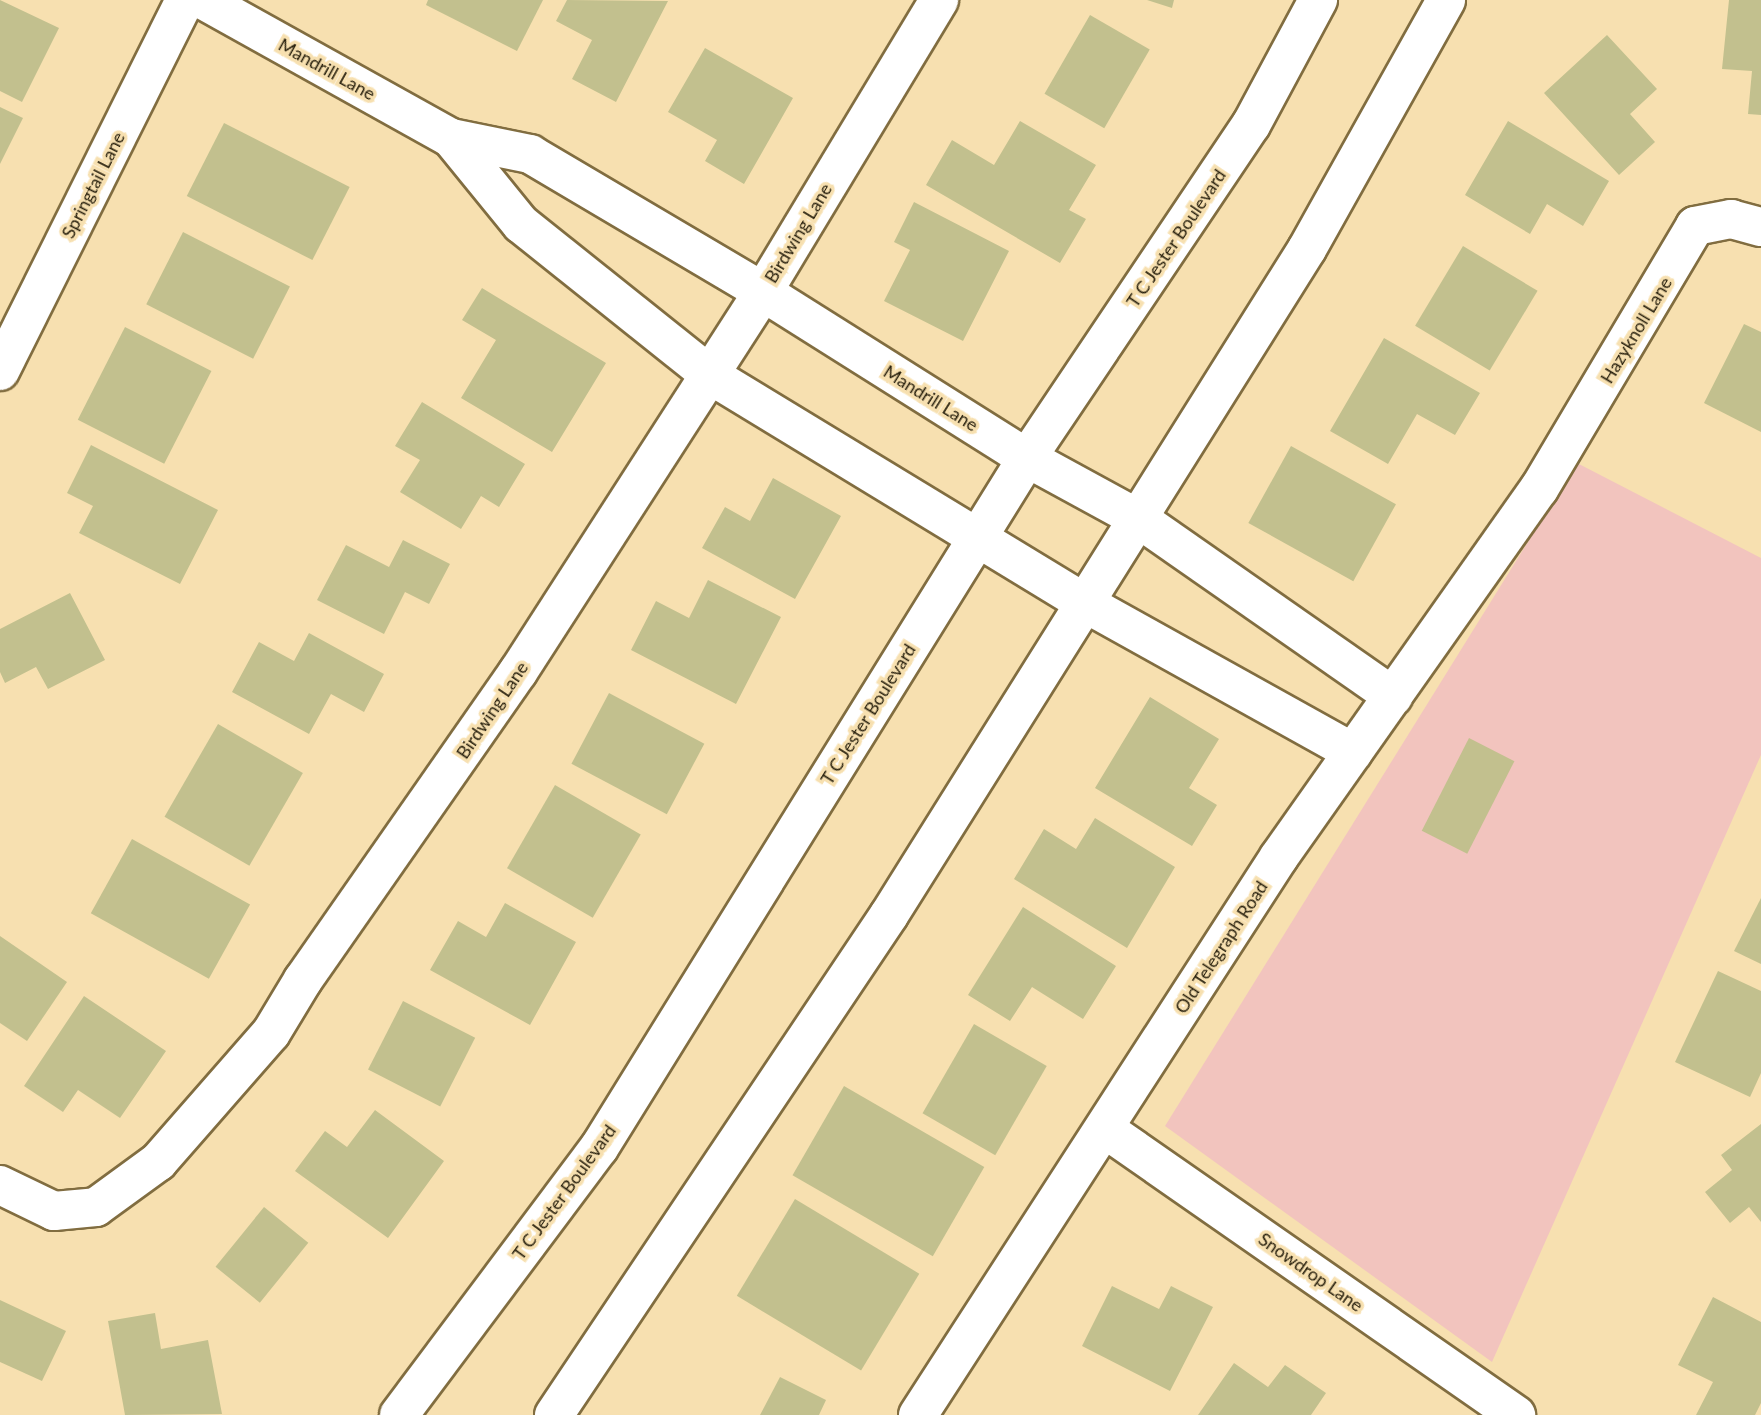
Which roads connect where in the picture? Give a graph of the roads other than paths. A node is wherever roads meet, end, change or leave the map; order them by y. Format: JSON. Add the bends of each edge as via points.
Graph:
{"nodes":[{"id":1,"x":185,"y":0,"type":"edge"},
{"id":2,"x":203,"y":0,"type":"edge"},
{"id":3,"x":939,"y":0,"type":"edge"},
{"id":4,"x":1318,"y":0,"type":"edge"},
{"id":5,"x":1446,"y":0,"type":"edge"},
{"id":6,"x":451,"y":138,"type":"junction"},
{"id":7,"x":1761,"y":227,"type":"edge"},
{"id":8,"x":763,"y":292,"type":"junction"},
{"id":9,"x":0,"y":371,"type":"edge"},
{"id":10,"x":710,"y":375,"type":"junction"},
{"id":11,"x":1027,"y":458,"type":"junction"},
{"id":12,"x":1539,"y":489,"type":"joint"},
{"id":13,"x":1139,"y":519,"type":"junction"},
{"id":14,"x":977,"y":537,"type":"junction"},
{"id":15,"x":1083,"y":602,"type":"junction"},
{"id":16,"x":1393,"y":696,"type":"junction"},
{"id":17,"x":1353,"y":752,"type":"junction"},
{"id":18,"x":1105,"y":1129,"type":"junction"},
{"id":19,"x":0,"y":1185,"type":"edge"},
{"id":20,"x":399,"y":1415,"type":"edge"},
{"id":21,"x":554,"y":1415,"type":"edge"},
{"id":22,"x":918,"y":1415,"type":"edge"},
{"id":23,"x":1516,"y":1415,"type":"edge"}],
"edges":[{"from":1,"to":9,"type":"street","name":"Springtail Lane"},
{"from":2,"to":6,"type":"street","name":"Mandrill Lane"},
{"from":3,"to":8,"type":"street","name":"Birdwing Lane"},
{"from":4,"to":11,"type":"street","name":"T C Jester Boulevard","via":[[1213,184]]},
{"from":5,"to":13,"type":"street","via":[[1307,249]]},
{"from":6,"to":8,"type":"street","name":"Mandrill Lane","via":[[530,154]]},
{"from":6,"to":10,"type":"street","name":"Mandrill Lane","via":[[521,224]]},
{"from":7,"to":12,"type":"street","name":"Hazyknoll Lane","via":[[1731,219],[1695,226]]},
{"from":8,"to":10,"type":"street","name":"Birdwing Lane"},
{"from":8,"to":11,"type":"street","name":"Mandrill Lane"},
{"from":10,"to":14,"type":"street","name":"Mandrill Lane"},
{"from":10,"to":19,"type":"street","name":"Birdwing Lane","via":[[518,672],[303,980],[271,1033],[158,1162],[96,1207],[54,1211]]},
{"from":11,"to":13,"type":"street","name":"Mandrill Lane"},
{"from":11,"to":14,"type":"street","name":"T C Jester Boulevard"},
{"from":12,"to":16,"type":"street","name":"Old Telegraph Road"},
{"from":13,"to":15,"type":"street"},
{"from":13,"to":16,"type":"street","name":"Mandrill Lane"},
{"from":14,"to":15,"type":"street","name":"Mandrill Lane"},
{"from":14,"to":20,"type":"street","name":"T C Jester Boulevard","via":[[599,1148]]},
{"from":15,"to":17,"type":"street","name":"Mandrill Lane"},
{"from":15,"to":21,"type":"street","via":[[888,915]]},
{"from":16,"to":17,"type":"street","name":"Old Telegraph Road"},
{"from":17,"to":18,"type":"street","name":"Old Telegraph Road","via":[[1279,857]]},
{"from":18,"to":22,"type":"street","name":"Old Telegraph Road"},
{"from":18,"to":23,"type":"street","name":"Snowdrop Lane"}]}
